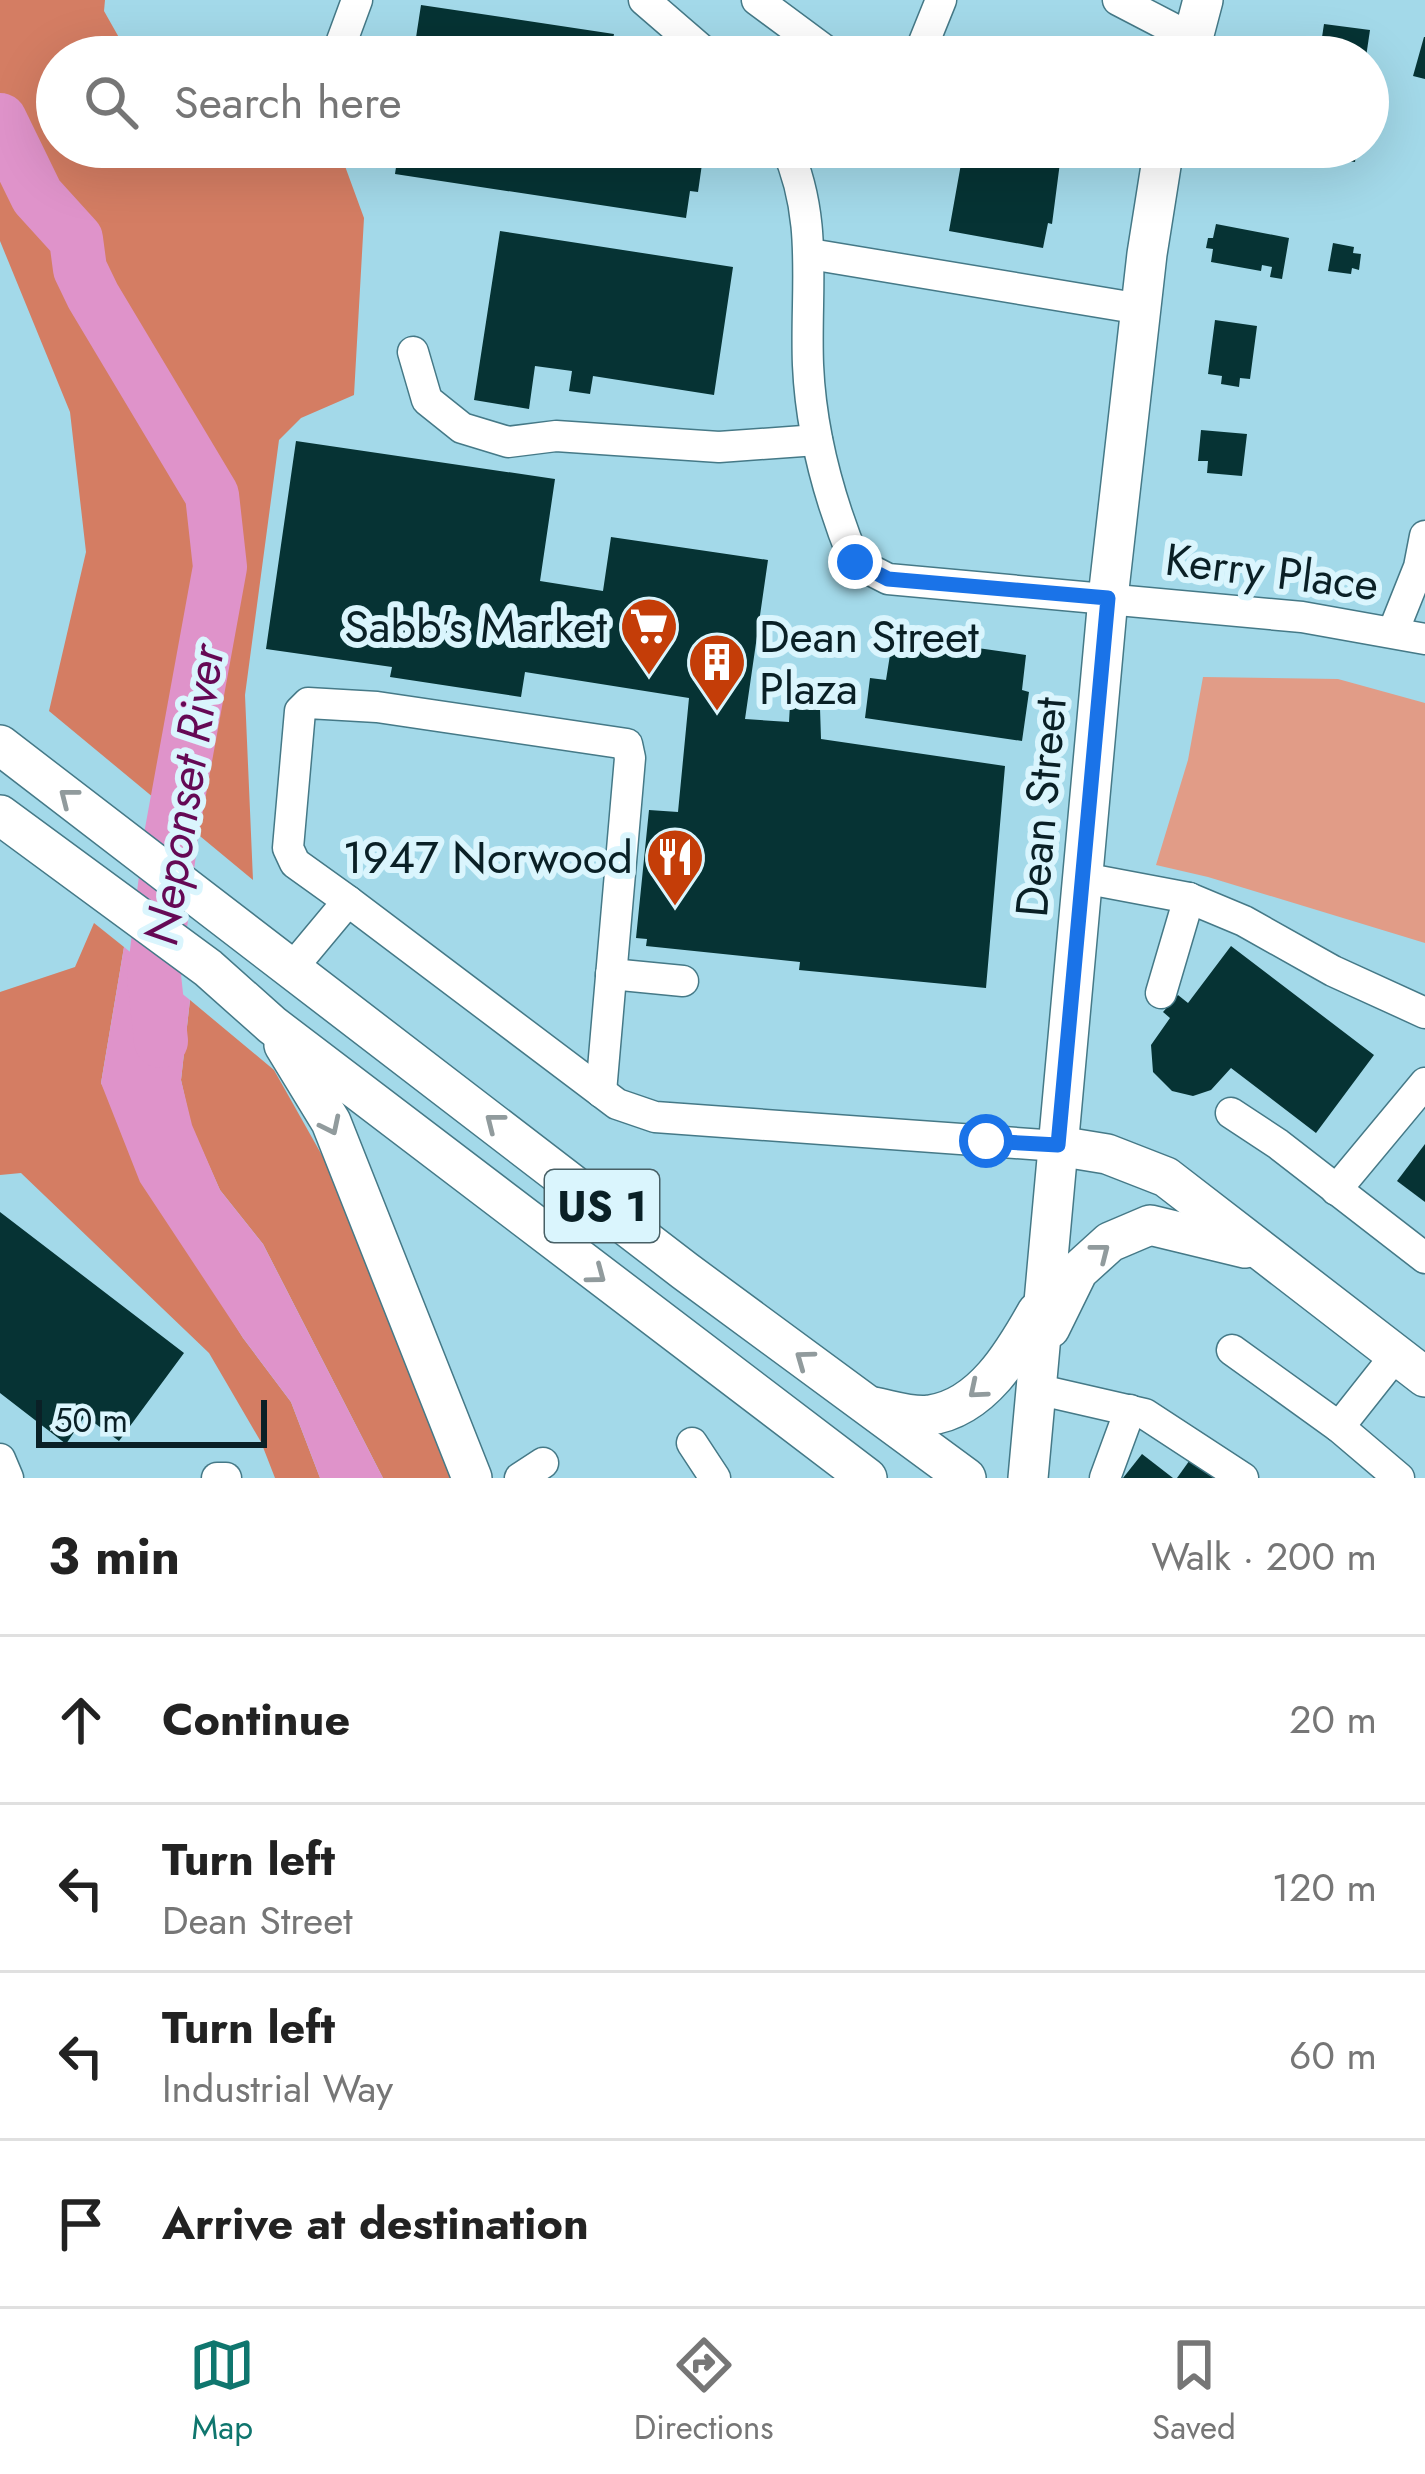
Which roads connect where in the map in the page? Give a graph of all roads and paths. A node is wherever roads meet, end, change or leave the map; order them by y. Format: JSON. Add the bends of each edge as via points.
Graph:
{"nodes":[{"id":1,"x":357,"y":0,"type":"edge"},
{"id":2,"x":644,"y":0,"type":"edge"},
{"id":3,"x":757,"y":0,"type":"edge"},
{"id":4,"x":941,"y":0,"type":"edge"},
{"id":5,"x":1118,"y":0,"type":"edge"},
{"id":6,"x":1204,"y":0,"type":"edge"},
{"id":7,"x":344,"y":36,"type":"edge"},
{"id":8,"x":686,"y":36,"type":"edge"},
{"id":9,"x":806,"y":36,"type":"edge"},
{"id":10,"x":926,"y":36,"type":"edge"},
{"id":11,"x":1172,"y":36,"type":"edge"},
{"id":12,"x":1194,"y":36,"type":"edge"},
{"id":13,"x":796,"y":168,"type":"edge"},
{"id":14,"x":1161,"y":168,"type":"edge"},
{"id":15,"x":810,"y":254,"type":"junction"},
{"id":16,"x":1141,"y":309,"type":"junction"},
{"id":17,"x":413,"y":352,"type":"dead end"},
{"id":18,"x":817,"y":440,"type":"junction"},
{"id":19,"x":1425,"y":536,"type":"edge"},
{"id":20,"x":1421,"y":575,"type":"edge"},
{"id":21,"x":1108,"y":598,"type":"junction"},
{"id":22,"x":1393,"y":632,"type":"junction"},
{"id":23,"x":1425,"y":639,"type":"edge"},
{"id":24,"x":0,"y":745,"type":"edge"},
{"id":25,"x":0,"y":815,"type":"edge"},
{"id":26,"x":1083,"y":878,"type":"junction"},
{"id":27,"x":1189,"y":898,"type":"junction"},
{"id":28,"x":348,"y":901,"type":"junction"},
{"id":29,"x":293,"y":967,"type":"junction"},
{"id":30,"x":611,"y":974,"type":"junction"},
{"id":31,"x":683,"y":981,"type":"dead end"},
{"id":32,"x":1161,"y":993,"type":"dead end"},
{"id":33,"x":1425,"y":1013,"type":"edge"},
{"id":34,"x":272,"y":1025,"type":"junction"},
{"id":35,"x":1425,"y":1083,"type":"edge"},
{"id":36,"x":601,"y":1092,"type":"junction"},
{"id":37,"x":1231,"y":1114,"type":"dead end"},
{"id":38,"x":1058,"y":1145,"type":"junction"},
{"id":39,"x":1336,"y":1190,"type":"junction"},
{"id":40,"x":1269,"y":1256,"type":"junction"},
{"id":41,"x":1425,"y":1258,"type":"edge"},
{"id":42,"x":1045,"y":1297,"type":"junction"},
{"id":43,"x":1040,"y":1349,"type":"junction"},
{"id":44,"x":1232,"y":1350,"type":"dead end"},
{"id":45,"x":1410,"y":1366,"type":"edge"},
{"id":46,"x":1036,"y":1389,"type":"junction"},
{"id":47,"x":868,"y":1406,"type":"junction"},
{"id":48,"x":1130,"y":1410,"type":"junction"},
{"id":49,"x":1339,"y":1427,"type":"junction"},
{"id":50,"x":692,"y":1443,"type":"dead end"},
{"id":51,"x":0,"y":1459,"type":"edge"},
{"id":52,"x":8,"y":1478,"type":"edge"},
{"id":53,"x":472,"y":1478,"type":"edge"},
{"id":54,"x":715,"y":1478,"type":"edge"},
{"id":55,"x":866,"y":1478,"type":"edge"},
{"id":56,"x":966,"y":1478,"type":"edge"},
{"id":57,"x":1028,"y":1478,"type":"edge"},
{"id":58,"x":1105,"y":1478,"type":"edge"},
{"id":59,"x":1243,"y":1478,"type":"edge"},
{"id":60,"x":1399,"y":1478,"type":"edge"}],
"edges":[{"from":1,"to":7,"type":"street"},
{"from":2,"to":8,"type":"street"},
{"from":3,"to":9,"type":"street"},
{"from":4,"to":10,"type":"street"},
{"from":5,"to":11,"type":"street"},
{"from":6,"to":12,"type":"main road"},
{"from":13,"to":15,"type":"street","name":"Kerry Place"},
{"from":14,"to":16,"type":"main road","name":"Dean Street"},
{"from":15,"to":16,"type":"street"},
{"from":15,"to":18,"type":"street","name":"Kerry Place","via":[[808,366]]},
{"from":16,"to":21,"type":"main road","name":"Dean Street"},
{"from":17,"to":18,"type":"street","via":[[427,400],[462,428],[508,442],[556,436],[719,447]]},
{"from":18,"to":21,"type":"street","name":"Kerry Place","via":[[855,562],[888,579]]},
{"from":19,"to":20,"type":"street"},
{"from":20,"to":22,"type":"street"},
{"from":21,"to":22,"type":"street","name":"Kerry Place"},
{"from":21,"to":26,"type":"main road","name":"Dean Street"},
{"from":22,"to":23,"type":"street","name":"Kerry Place"},
{"from":29,"to":24,"type":"main road","number":"US 1","one_way":true},
{"from":25,"to":34,"type":"main road","number":"US 1"},
{"from":26,"to":27,"type":"street"},
{"from":26,"to":38,"type":"main road","name":"Dean Street"},
{"from":27,"to":32,"type":"street"},
{"from":27,"to":33,"type":"street"},
{"from":28,"to":29,"type":"street"},
{"from":28,"to":30,"type":"street","via":[[295,863],[288,848],[300,711],[308,703],[621,741],[630,758]]},
{"from":28,"to":36,"type":"street"},
{"from":47,"to":29,"type":"main road","number":"US 1","one_way":true},
{"from":30,"to":31,"type":"street"},
{"from":30,"to":36,"type":"street"},
{"from":34,"to":53,"type":"main road","one_way":true,"via":[[331,1122]]},
{"from":34,"to":55,"type":"main road","number":"US 1","one_way":true},
{"from":35,"to":39,"type":"street"},
{"from":36,"to":38,"type":"street","via":[[655,1118]]},
{"from":37,"to":39,"type":"street"},
{"from":38,"to":40,"type":"main road","via":[[1166,1177]]},
{"from":38,"to":42,"type":"main road","name":"Dean Street"},
{"from":39,"to":41,"type":"street"},
{"from":43,"to":40,"type":"main road","one_way":true,"via":[[1078,1271],[1110,1242],[1150,1225]]},
{"from":40,"to":45,"type":"main road"},
{"from":42,"to":43,"type":"main road","name":"Dean Street"},
{"from":42,"to":47,"type":"main road","one_way":true,"via":[[1013,1354],[964,1402],[929,1416]]},
{"from":43,"to":46,"type":"main road","name":"Dean Street"},
{"from":44,"to":49,"type":"street"},
{"from":45,"to":49,"type":"street"},
{"from":46,"to":48,"type":"street"},
{"from":46,"to":57,"type":"main road","name":"Dean Street"},
{"from":47,"to":56,"type":"main road","number":"US 1"},
{"from":48,"to":58,"type":"street"},
{"from":48,"to":59,"type":"street"},
{"from":49,"to":60,"type":"street"},
{"from":50,"to":54,"type":"street"},
{"from":51,"to":52,"type":"street"}]}
